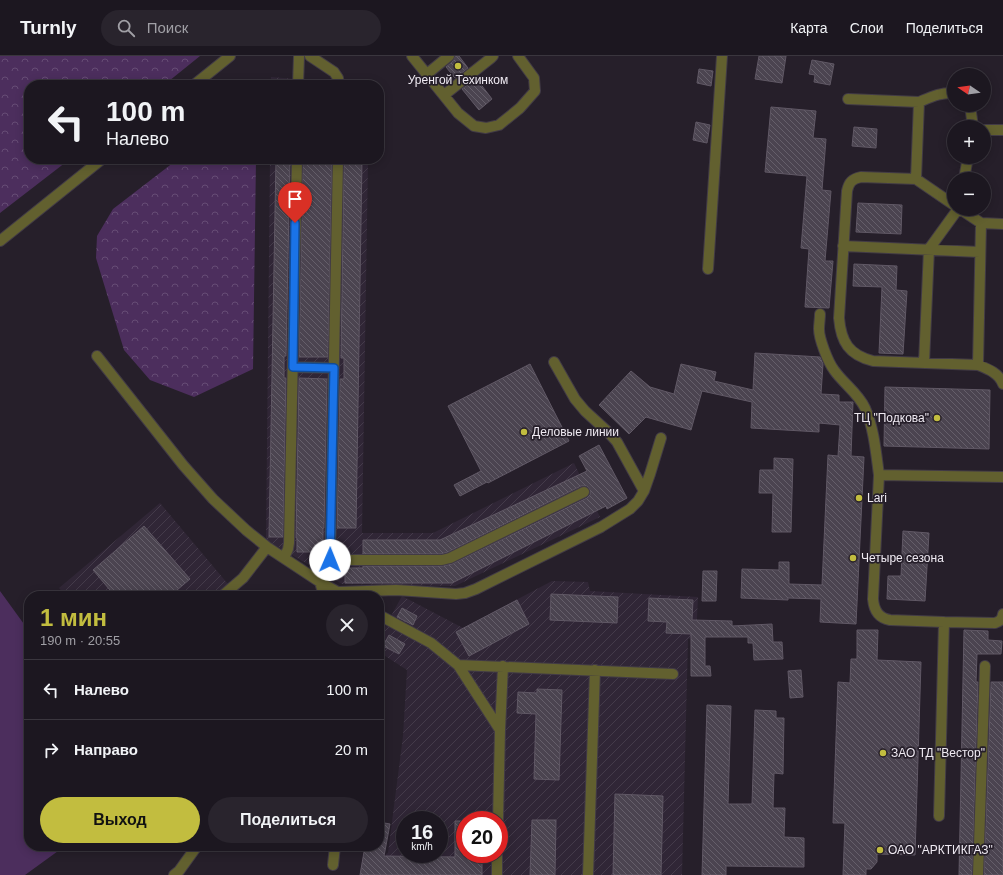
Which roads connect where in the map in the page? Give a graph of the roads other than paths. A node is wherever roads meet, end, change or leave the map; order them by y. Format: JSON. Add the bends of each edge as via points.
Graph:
{"nodes":[{"id":1,"x":230,"y":56,"type":"edge"},
{"id":2,"x":299,"y":56,"type":"edge"},
{"id":3,"x":310,"y":56,"type":"edge"},
{"id":4,"x":412,"y":56,"type":"edge"},
{"id":5,"x":449,"y":56,"type":"edge"},
{"id":6,"x":493,"y":56,"type":"edge"},
{"id":7,"x":518,"y":56,"type":"edge"},
{"id":8,"x":722,"y":56,"type":"edge"},
{"id":9,"x":427,"y":74,"type":"junction"},
{"id":10,"x":200,"y":80,"type":"edge"},
{"id":11,"x":298,"y":80,"type":"edge"},
{"id":12,"x":338,"y":80,"type":"edge"},
{"id":13,"x":947,"y":92,"type":"edge"},
{"id":14,"x":444,"y":95,"type":"junction"},
{"id":15,"x":848,"y":100,"type":"dead end"},
{"id":16,"x":919,"y":102,"type":"junction"},
{"id":17,"x":991,"y":130,"type":"edge"},
{"id":18,"x":1003,"y":130,"type":"edge"},
{"id":19,"x":96,"y":164,"type":"edge"},
{"id":20,"x":297,"y":164,"type":"edge"},
{"id":21,"x":338,"y":164,"type":"edge"},
{"id":22,"x":916,"y":179,"type":"junction"},
{"id":23,"x":947,"y":200,"type":"edge"},
{"id":24,"x":954,"y":216,"type":"edge"},
{"id":25,"x":970,"y":216,"type":"edge"},
{"id":26,"x":981,"y":223,"type":"junction"},
{"id":27,"x":1003,"y":224,"type":"edge"},
{"id":28,"x":0,"y":241,"type":"edge"},
{"id":29,"x":844,"y":246,"type":"junction"},
{"id":30,"x":929,"y":249,"type":"junction"},
{"id":31,"x":980,"y":252,"type":"junction"},
{"id":32,"x":708,"y":269,"type":"dead end"},
{"id":33,"x":820,"y":314,"type":"dead end"},
{"id":34,"x":97,"y":356,"type":"dead end"},
{"id":35,"x":554,"y":362,"type":"dead end"},
{"id":36,"x":924,"y":363,"type":"junction"},
{"id":37,"x":978,"y":365,"type":"junction"},
{"id":38,"x":293,"y":367,"type":"junction"},
{"id":39,"x":334,"y":368,"type":"junction"},
{"id":40,"x":1003,"y":384,"type":"edge"},
{"id":41,"x":661,"y":438,"type":"dead end"},
{"id":42,"x":879,"y":474,"type":"junction"},
{"id":43,"x":1003,"y":477,"type":"edge"},
{"id":44,"x":644,"y":491,"type":"junction"},
{"id":45,"x":584,"y":492,"type":"dead end"},
{"id":46,"x":267,"y":547,"type":"junction"},
{"id":47,"x":284,"y":558,"type":"junction"},
{"id":48,"x":330,"y":560,"type":"junction"},
{"id":49,"x":320,"y":582,"type":"junction"},
{"id":50,"x":228,"y":591,"type":"edge"},
{"id":51,"x":323,"y":591,"type":"edge"},
{"id":52,"x":336,"y":591,"type":"edge"},
{"id":53,"x":382,"y":591,"type":"edge"},
{"id":54,"x":1003,"y":614,"type":"edge"},
{"id":55,"x":384,"y":618,"type":"edge"},
{"id":56,"x":944,"y":622,"type":"junction"},
{"id":57,"x":458,"y":665,"type":"junction"},
{"id":58,"x":502,"y":666,"type":"junction"},
{"id":59,"x":985,"y":666,"type":"dead end"},
{"id":60,"x":595,"y":670,"type":"junction"},
{"id":61,"x":673,"y":674,"type":"dead end"},
{"id":62,"x":500,"y":730,"type":"junction"},
{"id":63,"x":498,"y":811,"type":"edge"},
{"id":64,"x":939,"y":816,"type":"dead end"},
{"id":65,"x":193,"y":851,"type":"edge"},
{"id":66,"x":334,"y":851,"type":"edge"},
{"id":67,"x":497,"y":863,"type":"edge"},
{"id":68,"x":333,"y":865,"type":"dead end"},
{"id":69,"x":174,"y":875,"type":"edge"},
{"id":70,"x":497,"y":875,"type":"edge"},
{"id":71,"x":588,"y":875,"type":"edge"},
{"id":72,"x":978,"y":875,"type":"edge"}],
"edges":[{"from":1,"to":10,"type":"street"},
{"from":2,"to":11,"type":"street"},
{"from":3,"to":12,"type":"street","via":[[334,72]]},
{"from":4,"to":9,"type":"street"},
{"from":5,"to":9,"type":"street"},
{"from":6,"to":14,"type":"street"},
{"from":7,"to":14,"type":"street","via":[[534,78],[535,91],[520,108],[499,125],[486,128],[474,126],[458,113]]},
{"from":8,"to":32,"type":"street"},
{"from":9,"to":14,"type":"street"},
{"from":13,"to":16,"type":"street"},
{"from":15,"to":16,"type":"street"},
{"from":16,"to":22,"type":"street"},
{"from":17,"to":18,"type":"street"},
{"from":19,"to":28,"type":"street"},
{"from":20,"to":38,"type":"street"},
{"from":21,"to":39,"type":"street"},
{"from":22,"to":23,"type":"street"},
{"from":22,"to":29,"type":"street","via":[[861,177],[849,184]]},
{"from":24,"to":30,"type":"street"},
{"from":25,"to":26,"type":"street"},
{"from":26,"to":27,"type":"street"},
{"from":26,"to":31,"type":"street"},
{"from":29,"to":30,"type":"street"},
{"from":29,"to":36,"type":"street","via":[[839,318],[844,341],[853,353],[862,358]]},
{"from":30,"to":31,"type":"street"},
{"from":30,"to":36,"type":"street"},
{"from":31,"to":37,"type":"street"},
{"from":33,"to":42,"type":"street","via":[[820,337],[833,370],[856,396],[869,420]]},
{"from":34,"to":46,"type":"street","via":[[213,499]]},
{"from":35,"to":44,"type":"street","via":[[576,399],[617,442]]},
{"from":36,"to":37,"type":"street"},
{"from":37,"to":40,"type":"street","via":[[996,374]]},
{"from":38,"to":39,"type":"street"},
{"from":38,"to":47,"type":"street","via":[[289,543]]},
{"from":39,"to":48,"type":"street"},
{"from":41,"to":44,"type":"street"},
{"from":42,"to":43,"type":"street"},
{"from":42,"to":56,"type":"street","via":[[873,606],[879,616],[885,619]]},
{"from":44,"to":53,"type":"street","via":[[630,509],[601,527],[476,589],[465,593],[448,594],[412,590]]},
{"from":45,"to":48,"type":"street","via":[[450,558]]},
{"from":46,"to":47,"type":"street"},
{"from":46,"to":50,"type":"street","via":[[243,578]]},
{"from":47,"to":49,"type":"street"},
{"from":48,"to":49,"type":"street"},
{"from":49,"to":51,"type":"street"},
{"from":49,"to":52,"type":"street"},
{"from":54,"to":56,"type":"street","via":[[1000,621],[994,623]]},
{"from":55,"to":57,"type":"street","via":[[431,644]]},
{"from":56,"to":64,"type":"street"},
{"from":57,"to":58,"type":"street"},
{"from":57,"to":62,"type":"street"},
{"from":58,"to":60,"type":"street"},
{"from":58,"to":62,"type":"street"},
{"from":59,"to":72,"type":"street"},
{"from":60,"to":61,"type":"street"},
{"from":60,"to":71,"type":"street"},
{"from":62,"to":63,"type":"street"},
{"from":65,"to":69,"type":"street"},
{"from":66,"to":68,"type":"street"},
{"from":67,"to":70,"type":"street"}]}
